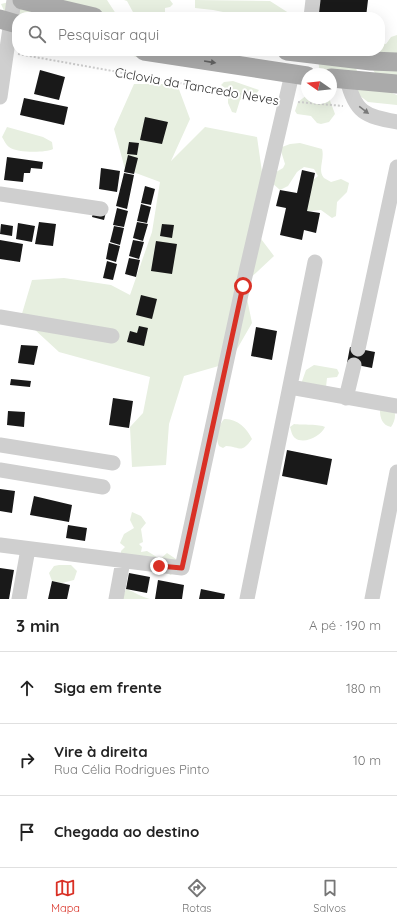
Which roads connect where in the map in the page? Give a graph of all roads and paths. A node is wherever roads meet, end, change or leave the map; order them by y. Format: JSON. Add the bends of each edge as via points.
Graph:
{"nodes":[{"id":1,"x":14,"y":0,"type":"edge"},
{"id":2,"x":22,"y":0,"type":"edge"},
{"id":3,"x":313,"y":0,"type":"edge"},
{"id":4,"x":48,"y":4,"type":"edge"},
{"id":5,"x":76,"y":12,"type":"edge"},
{"id":6,"x":312,"y":12,"type":"edge"},
{"id":7,"x":10,"y":22,"type":"edge"},
{"id":8,"x":7,"y":51,"type":"junction"},
{"id":9,"x":12,"y":52,"type":"edge"},
{"id":10,"x":30,"y":56,"type":"edge"},
{"id":11,"x":176,"y":56,"type":"edge"},
{"id":12,"x":342,"y":56,"type":"edge"},
{"id":13,"x":397,"y":62,"type":"edge"},
{"id":14,"x":299,"y":75,"type":"edge"},
{"id":15,"x":339,"y":79,"type":"edge"},
{"id":16,"x":397,"y":84,"type":"edge"},
{"id":17,"x":1,"y":88,"type":"edge"},
{"id":18,"x":286,"y":101,"type":"junction"},
{"id":19,"x":360,"y":108,"type":"junction"},
{"id":20,"x":397,"y":122,"type":"edge"},
{"id":21,"x":397,"y":166,"type":"edge"},
{"id":22,"x":0,"y":194,"type":"edge"},
{"id":23,"x":101,"y":209,"type":"dead end"},
{"id":24,"x":315,"y":262,"type":"dead end"},
{"id":25,"x":0,"y":317,"type":"edge"},
{"id":26,"x":112,"y":336,"type":"dead end"},
{"id":27,"x":358,"y":349,"type":"dead end"},
{"id":28,"x":354,"y":365,"type":"dead end"},
{"id":29,"x":290,"y":388,"type":"junction"},
{"id":30,"x":346,"y":398,"type":"junction"},
{"id":31,"x":397,"y":406,"type":"edge"},
{"id":32,"x":0,"y":445,"type":"edge"},
{"id":33,"x":113,"y":463,"type":"dead end"},
{"id":34,"x":0,"y":470,"type":"edge"},
{"id":35,"x":397,"y":472,"type":"edge"},
{"id":36,"x":103,"y":487,"type":"dead end"},
{"id":37,"x":0,"y":545,"type":"edge"},
{"id":38,"x":28,"y":548,"type":"junction"},
{"id":39,"x":123,"y":561,"type":"junction"},
{"id":40,"x":18,"y":599,"type":"edge"},
{"id":41,"x":116,"y":599,"type":"edge"},
{"id":42,"x":247,"y":599,"type":"edge"},
{"id":43,"x":372,"y":599,"type":"edge"}],
"edges":[{"from":1,"to":7,"type":"street"},
{"from":2,"to":4,"type":"main road"},
{"from":3,"to":6,"type":"street"},
{"from":4,"to":5,"type":"main road"},
{"from":7,"to":8,"type":"street"},
{"from":8,"to":9,"type":"path","name":"Ciclovia da Tancredo Neves"},
{"from":8,"to":17,"type":"street"},
{"from":10,"to":18,"type":"path","name":"Ciclovia da Tancredo Neves"},
{"from":11,"to":14,"type":"main road","one_way":true},
{"from":12,"to":13,"type":"main road"},
{"from":14,"to":18,"type":"street"},
{"from":15,"to":16,"type":"main road"},
{"from":15,"to":19,"type":"street"},
{"from":18,"to":19,"type":"path","name":"Ciclovia da Tancredo Neves"},
{"from":18,"to":39,"type":"street","via":[[182,568]]},
{"from":19,"to":20,"type":"street","one_way":true,"via":[[375,118]]},
{"from":21,"to":27,"type":"street"},
{"from":22,"to":23,"type":"street"},
{"from":24,"to":29,"type":"street"},
{"from":25,"to":26,"type":"street"},
{"from":28,"to":30,"type":"street"},
{"from":29,"to":30,"type":"street"},
{"from":29,"to":42,"type":"street"},
{"from":30,"to":31,"type":"street"},
{"from":32,"to":33,"type":"street"},
{"from":34,"to":36,"type":"street"},
{"from":35,"to":43,"type":"street"},
{"from":37,"to":38,"type":"street"},
{"from":38,"to":39,"type":"street"},
{"from":38,"to":40,"type":"street"},
{"from":39,"to":41,"type":"street"}]}
